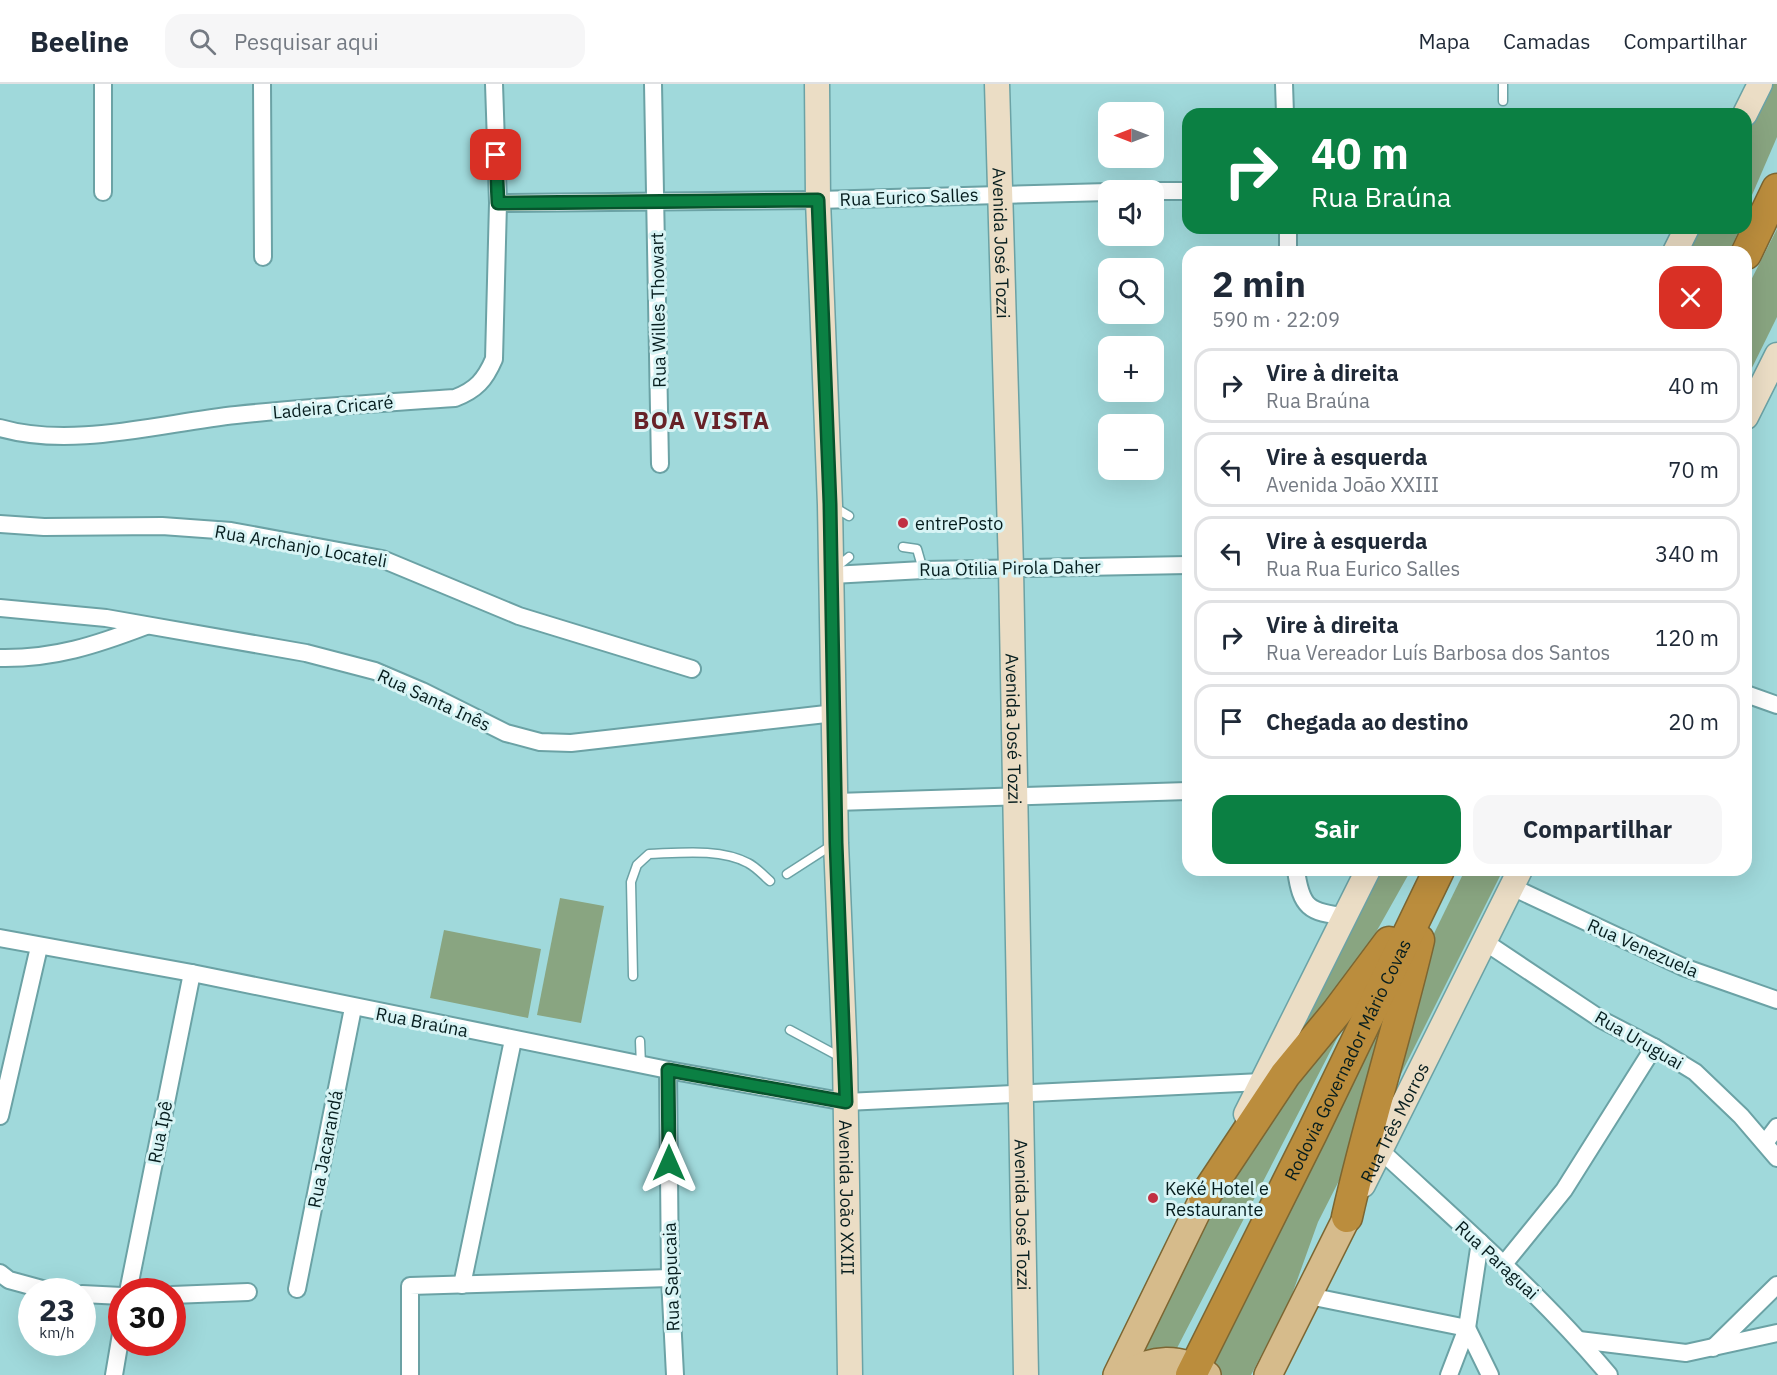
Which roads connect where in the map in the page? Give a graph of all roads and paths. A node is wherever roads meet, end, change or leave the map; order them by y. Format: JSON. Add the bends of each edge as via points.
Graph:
{"nodes":[{"id":1,"x":103,"y":84,"type":"edge"},
{"id":2,"x":262,"y":84,"type":"edge"},
{"id":3,"x":494,"y":84,"type":"edge"},
{"id":4,"x":653,"y":84,"type":"edge"},
{"id":5,"x":817,"y":84,"type":"edge"},
{"id":6,"x":997,"y":84,"type":"edge"},
{"id":7,"x":1284,"y":84,"type":"edge"},
{"id":8,"x":1503,"y":84,"type":"edge"},
{"id":9,"x":1760,"y":84,"type":"edge"},
{"id":10,"x":1503,"y":101,"type":"dead end"},
{"id":11,"x":1285,"y":108,"type":"edge"},
{"id":12,"x":1748,"y":108,"type":"edge"},
{"id":13,"x":1777,"y":189,"type":"edge"},
{"id":14,"x":1164,"y":191,"type":"edge"},
{"id":15,"x":1182,"y":191,"type":"edge"},
{"id":16,"x":103,"y":192,"type":"dead end"},
{"id":17,"x":1098,"y":192,"type":"edge"},
{"id":18,"x":1000,"y":193,"type":"junction"},
{"id":19,"x":818,"y":200,"type":"junction"},
{"id":20,"x":657,"y":202,"type":"junction"},
{"id":21,"x":498,"y":203,"type":"junction"},
{"id":22,"x":1750,"y":246,"type":"edge"},
{"id":23,"x":263,"y":257,"type":"dead end"},
{"id":24,"x":1777,"y":356,"type":"edge"},
{"id":25,"x":1752,"y":405,"type":"edge"},
{"id":26,"x":0,"y":428,"type":"edge"},
{"id":27,"x":660,"y":464,"type":"dead end"},
{"id":28,"x":0,"y":524,"type":"edge"},
{"id":29,"x":903,"y":547,"type":"dead end"},
{"id":30,"x":1182,"y":565,"type":"edge"},
{"id":31,"x":838,"y":568,"type":"junction"},
{"id":32,"x":1011,"y":568,"type":"junction"},
{"id":33,"x":923,"y":570,"type":"junction"},
{"id":34,"x":0,"y":608,"type":"edge"},
{"id":35,"x":147,"y":626,"type":"junction"},
{"id":36,"x":0,"y":658,"type":"edge"},
{"id":37,"x":692,"y":669,"type":"dead end"},
{"id":38,"x":1752,"y":696,"type":"edge"},
{"id":39,"x":1777,"y":705,"type":"edge"},
{"id":40,"x":835,"y":713,"type":"junction"},
{"id":41,"x":1182,"y":791,"type":"edge"},
{"id":42,"x":1016,"y":796,"type":"junction"},
{"id":43,"x":836,"y":802,"type":"junction"},
{"id":44,"x":836,"y":843,"type":"junction"},
{"id":45,"x":787,"y":874,"type":"dead end"},
{"id":46,"x":1298,"y":876,"type":"edge"},
{"id":47,"x":1365,"y":876,"type":"edge"},
{"id":48,"x":1435,"y":877,"type":"edge"},
{"id":49,"x":1516,"y":879,"type":"edge"},
{"id":50,"x":770,"y":881,"type":"dead end"},
{"id":51,"x":1346,"y":916,"type":"junction"},
{"id":52,"x":0,"y":938,"type":"edge"},
{"id":53,"x":1485,"y":942,"type":"junction"},
{"id":54,"x":39,"y":946,"type":"junction"},
{"id":55,"x":192,"y":973,"type":"junction"},
{"id":56,"x":633,"y":976,"type":"dead end"},
{"id":57,"x":1777,"y":1000,"type":"edge"},
{"id":58,"x":352,"y":1008,"type":"junction"},
{"id":59,"x":790,"y":1030,"type":"dead end"},
{"id":60,"x":513,"y":1040,"type":"junction"},
{"id":61,"x":640,"y":1041,"type":"dead end"},
{"id":62,"x":1654,"y":1047,"type":"junction"},
{"id":63,"x":845,"y":1059,"type":"junction"},
{"id":64,"x":641,"y":1065,"type":"junction"},
{"id":65,"x":668,"y":1070,"type":"junction"},
{"id":66,"x":1262,"y":1082,"type":"junction"},
{"id":67,"x":1020,"y":1092,"type":"junction"},
{"id":68,"x":846,"y":1102,"type":"junction"},
{"id":69,"x":0,"y":1116,"type":"edge"},
{"id":70,"x":1777,"y":1127,"type":"edge"},
{"id":71,"x":1765,"y":1143,"type":"junction"},
{"id":72,"x":1380,"y":1150,"type":"junction"},
{"id":73,"x":1777,"y":1158,"type":"edge"},
{"id":74,"x":1204,"y":1197,"type":"junction"},
{"id":75,"x":1347,"y":1217,"type":"junction"},
{"id":76,"x":1480,"y":1242,"type":"junction"},
{"id":77,"x":1504,"y":1264,"type":"junction"},
{"id":78,"x":0,"y":1273,"type":"edge"},
{"id":79,"x":131,"y":1278,"type":"edge"},
{"id":80,"x":670,"y":1278,"type":"junction"},
{"id":81,"x":18,"y":1282,"type":"edge"},
{"id":82,"x":462,"y":1285,"type":"junction"},
{"id":83,"x":1777,"y":1286,"type":"edge"},
{"id":84,"x":297,"y":1289,"type":"dead end"},
{"id":85,"x":248,"y":1292,"type":"dead end"},
{"id":86,"x":186,"y":1294,"type":"edge"},
{"id":87,"x":1309,"y":1296,"type":"junction"},
{"id":88,"x":1467,"y":1328,"type":"junction"},
{"id":89,"x":1777,"y":1333,"type":"edge"},
{"id":90,"x":1579,"y":1340,"type":"junction"},
{"id":91,"x":1712,"y":1349,"type":"junction"},
{"id":92,"x":117,"y":1356,"type":"edge"},
{"id":93,"x":1197,"y":1372,"type":"edge"},
{"id":94,"x":114,"y":1375,"type":"edge"},
{"id":95,"x":410,"y":1375,"type":"edge"},
{"id":96,"x":675,"y":1375,"type":"edge"},
{"id":97,"x":850,"y":1375,"type":"edge"},
{"id":98,"x":1026,"y":1375,"type":"edge"},
{"id":99,"x":1117,"y":1375,"type":"edge"},
{"id":100,"x":1125,"y":1375,"type":"edge"},
{"id":101,"x":1269,"y":1375,"type":"edge"},
{"id":102,"x":1449,"y":1375,"type":"edge"},
{"id":103,"x":1490,"y":1375,"type":"edge"},
{"id":104,"x":1609,"y":1375,"type":"edge"}],
"edges":[{"from":1,"to":16,"type":"street"},
{"from":2,"to":23,"type":"street"},
{"from":3,"to":21,"type":"street","name":"Ladeira Cricaré"},
{"from":4,"to":20,"type":"street","name":"Rua Willes Thowart"},
{"from":5,"to":19,"type":"street","name":"Avenida João XXIII"},
{"from":6,"to":18,"type":"street","name":"Avenida José Tozzi"},
{"from":7,"to":11,"type":"street"},
{"from":8,"to":10,"type":"lane"},
{"from":9,"to":12,"type":"street"},
{"from":13,"to":22,"type":"highway"},
{"from":14,"to":15,"type":"street"},
{"from":17,"to":18,"type":"street","name":"Rua Eurico Salles"},
{"from":18,"to":19,"type":"street","name":"Rua Eurico Salles"},
{"from":18,"to":32,"type":"street","name":"Avenida José Tozzi"},
{"from":19,"to":20,"type":"street","name":"Rua Eurico Salles"},
{"from":19,"to":31,"type":"street","name":"Avenida João XXIII","via":[[840,510]]},
{"from":20,"to":21,"type":"street","name":"Rua Eurico Salles"},
{"from":20,"to":27,"type":"street","name":"Rua Willes Thowart"},
{"from":21,"to":26,"type":"street","name":"Ladeira Cricaré","via":[[494,359],[486,378],[471,392],[455,398],[237,415],[72,436],[27,436]]},
{"from":24,"to":25,"type":"street"},
{"from":28,"to":37,"type":"street","name":"Rua Archanjo Locateli","via":[[231,531],[382,559],[519,616]]},
{"from":29,"to":33,"type":"lane","via":[[917,549]]},
{"from":30,"to":32,"type":"street","name":"Rua Otilia Pirola Daher"},
{"from":31,"to":33,"type":"street","name":"Rua Otilia Pirola Daher"},
{"from":31,"to":40,"type":"street","name":"Avenida João XXIII"},
{"from":32,"to":33,"type":"street","name":"Rua Otilia Pirola Daher"},
{"from":32,"to":42,"type":"street","name":"Avenida José Tozzi"},
{"from":34,"to":35,"type":"street","name":"Rua Santa Inês"},
{"from":35,"to":36,"type":"street","via":[[95,645],[35,659]]},
{"from":35,"to":40,"type":"street","name":"Rua Santa Inês","via":[[306,653],[375,671],[506,733],[540,742],[581,742]]},
{"from":38,"to":39,"type":"street"},
{"from":40,"to":43,"type":"street","name":"Avenida João XXIII"},
{"from":41,"to":42,"type":"street"},
{"from":42,"to":43,"type":"street"},
{"from":42,"to":67,"type":"street","name":"Avenida José Tozzi"},
{"from":43,"to":44,"type":"street","name":"Avenida João XXIII"},
{"from":44,"to":45,"type":"lane"},
{"from":44,"to":63,"type":"street","name":"Avenida João XXIII"},
{"from":46,"to":51,"type":"street","via":[[1305,903],[1320,914]]},
{"from":47,"to":51,"type":"street"},
{"from":48,"to":74,"type":"highway","via":[[1336,1013],[1285,1075]]},
{"from":48,"to":75,"type":"highway"},
{"from":48,"to":93,"type":"highway","name":"Rodovia Governador Mário Covas"},
{"from":49,"to":53,"type":"street","name":"Rua Três Morros"},
{"from":49,"to":57,"type":"street","name":"Rua Venezuela","via":[[1683,967]]},
{"from":50,"to":56,"type":"lane","via":[[749,863],[735,858],[649,854],[637,865],[631,882]]},
{"from":51,"to":66,"type":"street"},
{"from":52,"to":54,"type":"street","name":"Rua Braúna"},
{"from":53,"to":62,"type":"street","name":"Rua Uruguai","via":[[1602,1020]]},
{"from":53,"to":72,"type":"street","name":"Rua Três Morros"},
{"from":54,"to":55,"type":"street","name":"Rua Braúna"},
{"from":54,"to":69,"type":"street"},
{"from":55,"to":58,"type":"street","name":"Rua Braúna"},
{"from":55,"to":79,"type":"street","name":"Rua Ipê"},
{"from":58,"to":60,"type":"street","name":"Rua Braúna"},
{"from":58,"to":84,"type":"street","name":"Rua Jacarandá"},
{"from":59,"to":63,"type":"lane"},
{"from":60,"to":64,"type":"street","name":"Rua Braúna"},
{"from":60,"to":82,"type":"street"},
{"from":61,"to":64,"type":"lane"},
{"from":62,"to":71,"type":"street","name":"Rua Uruguai","via":[[1695,1072]]},
{"from":62,"to":77,"type":"street","via":[[1564,1190]]},
{"from":63,"to":68,"type":"street","name":"Avenida João XXIII"},
{"from":64,"to":65,"type":"street","name":"Rua Braúna"},
{"from":65,"to":68,"type":"street","name":"Rua Braúna"},
{"from":65,"to":80,"type":"street","name":"Rua Sapucaia"},
{"from":66,"to":67,"type":"street","name":"Rua Braúna"},
{"from":66,"to":74,"type":"street"},
{"from":67,"to":68,"type":"street","name":"Rua Braúna"},
{"from":67,"to":98,"type":"street","name":"Avenida José Tozzi"},
{"from":68,"to":97,"type":"street","name":"Avenida João XXIII"},
{"from":70,"to":71,"type":"street"},
{"from":71,"to":73,"type":"street","name":"Rua Uruguai"},
{"from":72,"to":75,"type":"street","name":"Rua Três Morros"},
{"from":72,"to":76,"type":"street","name":"Rua Paraguai"},
{"from":74,"to":99,"type":"main road"},
{"from":75,"to":87,"type":"main road","name":"Rua Três Morros"},
{"from":76,"to":77,"type":"street","name":"Rua Paraguai"},
{"from":76,"to":88,"type":"street"},
{"from":77,"to":90,"type":"street","name":"Rua Paraguai"},
{"from":78,"to":81,"type":"street"},
{"from":80,"to":82,"type":"street"},
{"from":80,"to":96,"type":"street","name":"Rua Sapucaia"},
{"from":82,"to":95,"type":"street","via":[[410,1286]]},
{"from":83,"to":91,"type":"street"},
{"from":85,"to":86,"type":"street"},
{"from":87,"to":88,"type":"street"},
{"from":87,"to":101,"type":"main road","name":"Rua Três Morros"},
{"from":88,"to":102,"type":"street"},
{"from":88,"to":103,"type":"street"},
{"from":89,"to":91,"type":"street"},
{"from":90,"to":91,"type":"street","via":[[1686,1353]]},
{"from":90,"to":104,"type":"street","name":"Rua Paraguai"},
{"from":92,"to":94,"type":"street"},
{"from":93,"to":100,"type":"main road","via":[[1158,1360]]}]}
